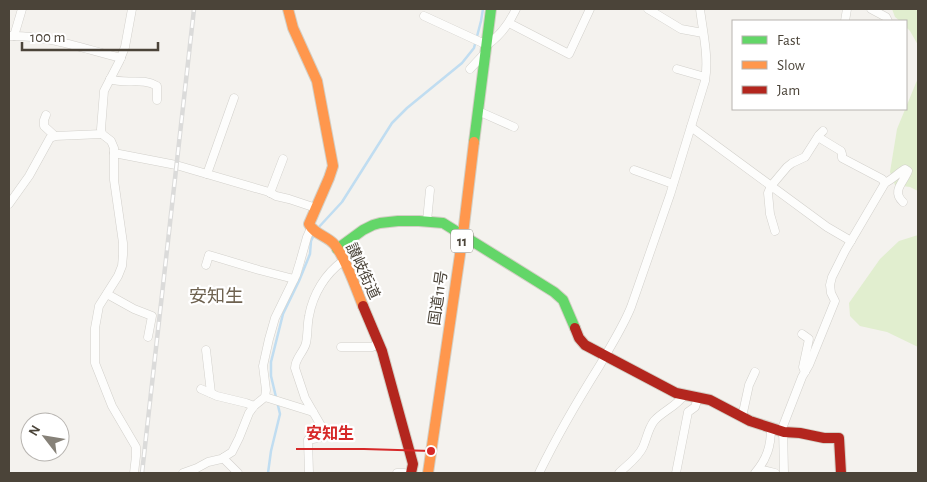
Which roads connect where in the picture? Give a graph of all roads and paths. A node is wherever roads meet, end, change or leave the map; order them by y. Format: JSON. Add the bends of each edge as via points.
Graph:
{"nodes":[{"id":1,"x":22,"y":9,"type":"edge"},
{"id":2,"x":132,"y":9,"type":"edge"},
{"id":3,"x":288,"y":9,"type":"edge"},
{"id":4,"x":492,"y":9,"type":"edge"},
{"id":5,"x":516,"y":9,"type":"edge"},
{"id":6,"x":590,"y":9,"type":"edge"},
{"id":7,"x":648,"y":9,"type":"edge"},
{"id":8,"x":700,"y":9,"type":"edge"},
{"id":9,"x":871,"y":9,"type":"edge"},
{"id":10,"x":424,"y":16,"type":"dead end"},
{"id":11,"x":888,"y":20,"type":"edge"},
{"id":12,"x":509,"y":23,"type":"junction"},
{"id":13,"x":704,"y":33,"type":"junction"},
{"id":14,"x":12,"y":36,"type":"edge"},
{"id":15,"x":486,"y":49,"type":"junction"},
{"id":16,"x":121,"y":58,"type":"junction"},
{"id":17,"x":470,"y":69,"type":"dead end"},
{"id":18,"x":677,"y":69,"type":"dead end"},
{"id":19,"x":705,"y":77,"type":"junction"},
{"id":20,"x":110,"y":78,"type":"junction"},
{"id":21,"x":234,"y":98,"type":"dead end"},
{"id":22,"x":157,"y":100,"type":"dead end"},
{"id":23,"x":478,"y":111,"type":"junction"},
{"id":24,"x":46,"y":115,"type":"dead end"},
{"id":25,"x":514,"y":127,"type":"dead end"},
{"id":26,"x":691,"y":127,"type":"junction"},
{"id":27,"x":102,"y":134,"type":"junction"},
{"id":28,"x":55,"y":136,"type":"junction"},
{"id":29,"x":114,"y":152,"type":"junction"},
{"id":30,"x":283,"y":159,"type":"dead end"},
{"id":31,"x":634,"y":170,"type":"dead end"},
{"id":32,"x":207,"y":174,"type":"junction"},
{"id":33,"x":886,"y":183,"type":"junction"},
{"id":34,"x":673,"y":184,"type":"junction"},
{"id":35,"x":771,"y":186,"type":"junction"},
{"id":36,"x":430,"y":190,"type":"dead end"},
{"id":37,"x":270,"y":193,"type":"junction"},
{"id":38,"x":903,"y":202,"type":"dead end"},
{"id":39,"x":9,"y":204,"type":"edge"},
{"id":40,"x":316,"y":208,"type":"junction"},
{"id":41,"x":427,"y":221,"type":"junction"},
{"id":42,"x":311,"y":228,"type":"junction"},
{"id":43,"x":775,"y":231,"type":"dead end"},
{"id":44,"x":462,"y":234,"type":"junction"},
{"id":45,"x":851,"y":241,"type":"junction"},
{"id":46,"x":337,"y":249,"type":"junction"},
{"id":47,"x":344,"y":261,"type":"junction"},
{"id":48,"x":206,"y":265,"type":"dead end"},
{"id":49,"x":294,"y":279,"type":"junction"},
{"id":50,"x":107,"y":294,"type":"junction"},
{"id":51,"x":802,"y":334,"type":"dead end"},
{"id":52,"x":148,"y":337,"type":"dead end"},
{"id":53,"x":379,"y":343,"type":"junction"},
{"id":54,"x":341,"y":347,"type":"dead end"},
{"id":55,"x":206,"y":350,"type":"dead end"},
{"id":56,"x":605,"y":356,"type":"junction"},
{"id":57,"x":755,"y":372,"type":"dead end"},
{"id":58,"x":805,"y":372,"type":"junction"},
{"id":59,"x":201,"y":389,"type":"dead end"},
{"id":60,"x":211,"y":393,"type":"junction"},
{"id":61,"x":684,"y":395,"type":"junction"},
{"id":62,"x":265,"y":397,"type":"junction"},
{"id":63,"x":698,"y":398,"type":"junction"},
{"id":64,"x":254,"y":406,"type":"junction"},
{"id":65,"x":313,"y":412,"type":"junction"},
{"id":66,"x":742,"y":416,"type":"junction"},
{"id":67,"x":771,"y":428,"type":"junction"},
{"id":68,"x":784,"y":432,"type":"junction"},
{"id":69,"x":223,"y":458,"type":"junction"},
{"id":70,"x":757,"y":471,"type":"edge"},
{"id":71,"x":134,"y":473,"type":"edge"},
{"id":72,"x":183,"y":473,"type":"edge"},
{"id":73,"x":238,"y":473,"type":"edge"},
{"id":74,"x":309,"y":473,"type":"edge"},
{"id":75,"x":397,"y":473,"type":"edge"},
{"id":76,"x":404,"y":473,"type":"edge"},
{"id":77,"x":411,"y":473,"type":"edge"},
{"id":78,"x":428,"y":473,"type":"edge"},
{"id":79,"x":538,"y":473,"type":"edge"},
{"id":80,"x":619,"y":473,"type":"edge"},
{"id":81,"x":676,"y":473,"type":"edge"},
{"id":82,"x":775,"y":473,"type":"edge"},
{"id":83,"x":784,"y":473,"type":"edge"},
{"id":84,"x":841,"y":473,"type":"edge"}],
"edges":[{"from":1,"to":14,"type":"street"},
{"from":2,"to":16,"type":"street"},
{"from":3,"to":40,"type":"main road","via":[[296,36],[317,81],[332,158],[332,172]]},
{"from":4,"to":15,"type":"main road","name":"国道11号","number":"11"},
{"from":5,"to":12,"type":"street"},
{"from":6,"to":12,"type":"street","via":[[569,54]]},
{"from":7,"to":13,"type":"street","via":[[681,29]]},
{"from":8,"to":13,"type":"street"},
{"from":9,"to":11,"type":"street"},
{"from":10,"to":15,"type":"street"},
{"from":12,"to":15,"type":"street"},
{"from":13,"to":19,"type":"street"},
{"from":14,"to":16,"type":"street","via":[[44,39]]},
{"from":15,"to":17,"type":"street"},
{"from":15,"to":23,"type":"main road","name":"国道11号","number":"11"},
{"from":16,"to":20,"type":"street"},
{"from":18,"to":19,"type":"street"},
{"from":19,"to":26,"type":"street"},
{"from":20,"to":22,"type":"street","via":[[153,83],[157,86]]},
{"from":20,"to":27,"type":"street","via":[[104,91]]},
{"from":21,"to":32,"type":"street"},
{"from":23,"to":25,"type":"street"},
{"from":23,"to":44,"type":"main road","name":"国道11号","number":"11"},
{"from":24,"to":28,"type":"street","via":[[44,126]]},
{"from":26,"to":34,"type":"street"},
{"from":26,"to":35,"type":"street"},
{"from":27,"to":28,"type":"street"},
{"from":27,"to":29,"type":"street","via":[[111,141]]},
{"from":28,"to":39,"type":"street","via":[[50,138]]},
{"from":29,"to":32,"type":"street"},
{"from":29,"to":50,"type":"street","via":[[123,255],[120,271]]},
{"from":30,"to":37,"type":"street"},
{"from":31,"to":34,"type":"street"},
{"from":32,"to":37,"type":"street"},
{"from":33,"to":35,"type":"street","via":[[842,158],[840,151],[820,134],[806,157],[787,167]]},
{"from":33,"to":38,"type":"street","via":[[902,170],[908,171],[898,190]]},
{"from":33,"to":45,"type":"street"},
{"from":34,"to":56,"type":"street","via":[[626,321]]},
{"from":35,"to":43,"type":"street","via":[[768,194]]},
{"from":35,"to":45,"type":"street"},
{"from":36,"to":41,"type":"street"},
{"from":37,"to":40,"type":"street"},
{"from":40,"to":42,"type":"main road","via":[[309,224]]},
{"from":41,"to":44,"type":"main road","via":[[436,221]]},
{"from":41,"to":46,"type":"main road","via":[[374,225]]},
{"from":42,"to":46,"type":"main road","name":"讃岐街道"},
{"from":42,"to":49,"type":"street"},
{"from":44,"to":56,"type":"main road","via":[[554,292],[563,300],[584,345]]},
{"from":44,"to":78,"type":"main road","name":"国道11号","number":"11"},
{"from":45,"to":58,"type":"street","via":[[832,277],[830,285],[835,301]]},
{"from":46,"to":47,"type":"main road","name":"讃岐街道"},
{"from":47,"to":53,"type":"main road","name":"讃岐街道"},
{"from":47,"to":65,"type":"street","via":[[315,295],[305,347],[295,363],[305,398]]},
{"from":48,"to":49,"type":"street","via":[[209,255]]},
{"from":49,"to":62,"type":"street","via":[[275,318],[269,339],[263,366]]},
{"from":50,"to":52,"type":"street","via":[[152,316]]},
{"from":50,"to":71,"type":"street","via":[[99,306],[96,320],[95,363],[112,406],[136,447]]},
{"from":51,"to":58,"type":"street","via":[[809,339],[803,367]]},
{"from":53,"to":54,"type":"street","via":[[372,347]]},
{"from":53,"to":77,"type":"main road","name":"讃岐街道","via":[[413,464]]},
{"from":55,"to":60,"type":"street"},
{"from":56,"to":61,"type":"main road"},
{"from":56,"to":79,"type":"street"},
{"from":57,"to":66,"type":"street"},
{"from":58,"to":68,"type":"street","via":[[783,426]]},
{"from":59,"to":60,"type":"street"},
{"from":60,"to":64,"type":"street"},
{"from":61,"to":63,"type":"main road"},
{"from":61,"to":80,"type":"street","via":[[654,421],[636,458]]},
{"from":62,"to":64,"type":"street"},
{"from":62,"to":65,"type":"street"},
{"from":63,"to":66,"type":"main road","via":[[710,400]]},
{"from":63,"to":81,"type":"street","via":[[695,407],[688,412]]},
{"from":64,"to":69,"type":"street","via":[[232,452]]},
{"from":65,"to":74,"type":"street","via":[[327,436],[308,440]]},
{"from":66,"to":67,"type":"main road"},
{"from":67,"to":68,"type":"main road"},
{"from":67,"to":70,"type":"street","via":[[767,457]]},
{"from":68,"to":83,"type":"street"},
{"from":68,"to":84,"type":"main road","via":[[839,438]]},
{"from":69,"to":72,"type":"street"},
{"from":69,"to":73,"type":"street"},
{"from":70,"to":82,"type":"street"},
{"from":75,"to":76,"type":"street"}]}
